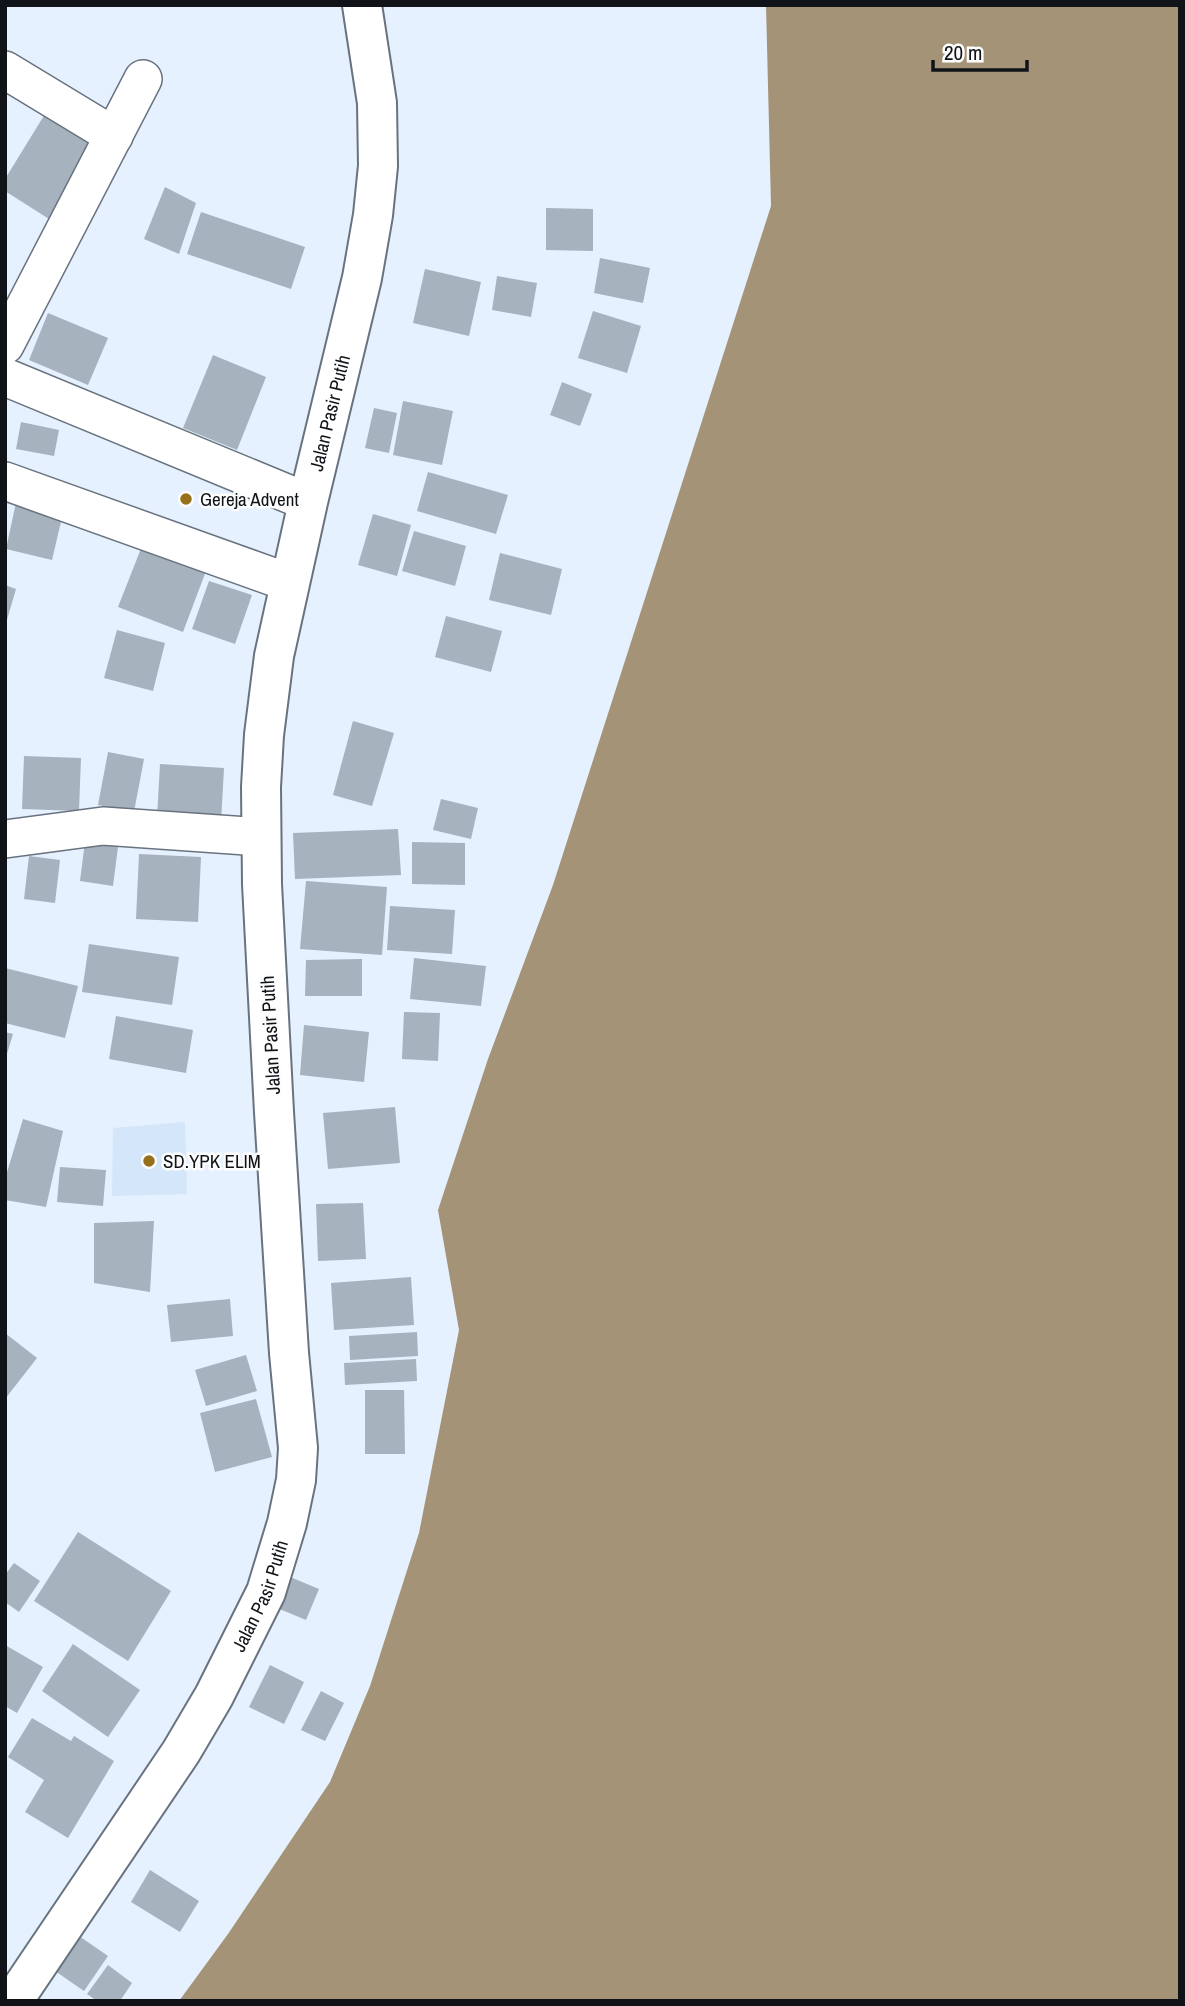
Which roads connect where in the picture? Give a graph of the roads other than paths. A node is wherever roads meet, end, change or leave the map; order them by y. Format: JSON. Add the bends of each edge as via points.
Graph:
{"nodes":[{"id":1,"x":362,"y":5,"type":"edge"},
{"id":2,"x":5,"y":70,"type":"edge"},
{"id":3,"x":143,"y":79,"type":"dead end"},
{"id":4,"x":114,"y":136,"type":"junction"},
{"id":5,"x":5,"y":345,"type":"edge"},
{"id":6,"x":5,"y":377,"type":"edge"},
{"id":7,"x":5,"y":481,"type":"edge"},
{"id":8,"x":308,"y":502,"type":"junction"},
{"id":9,"x":290,"y":583,"type":"junction"},
{"id":10,"x":261,"y":838,"type":"junction"},
{"id":11,"x":5,"y":839,"type":"edge"},
{"id":12,"x":13,"y":2001,"type":"edge"}],
"edges":[{"from":1,"to":8,"type":"main road","name":"Jalan Pasir Putih","via":[[377,103],[376,192],[362,278]]},
{"from":2,"to":4,"type":"street"},
{"from":3,"to":4,"type":"street"},
{"from":4,"to":5,"type":"street"},
{"from":6,"to":8,"type":"street"},
{"from":7,"to":9,"type":"street"},
{"from":8,"to":9,"type":"main road","name":"Jalan Pasir Putih"},
{"from":9,"to":10,"type":"main road","name":"Jalan Pasir Putih","via":[[268,702]]},
{"from":10,"to":11,"type":"street","via":[[103,826]]},
{"from":10,"to":12,"type":"main road","name":"Jalan Pasir Putih","via":[[298,1448],[287,1523],[266,1592],[214,1696]]}]}
